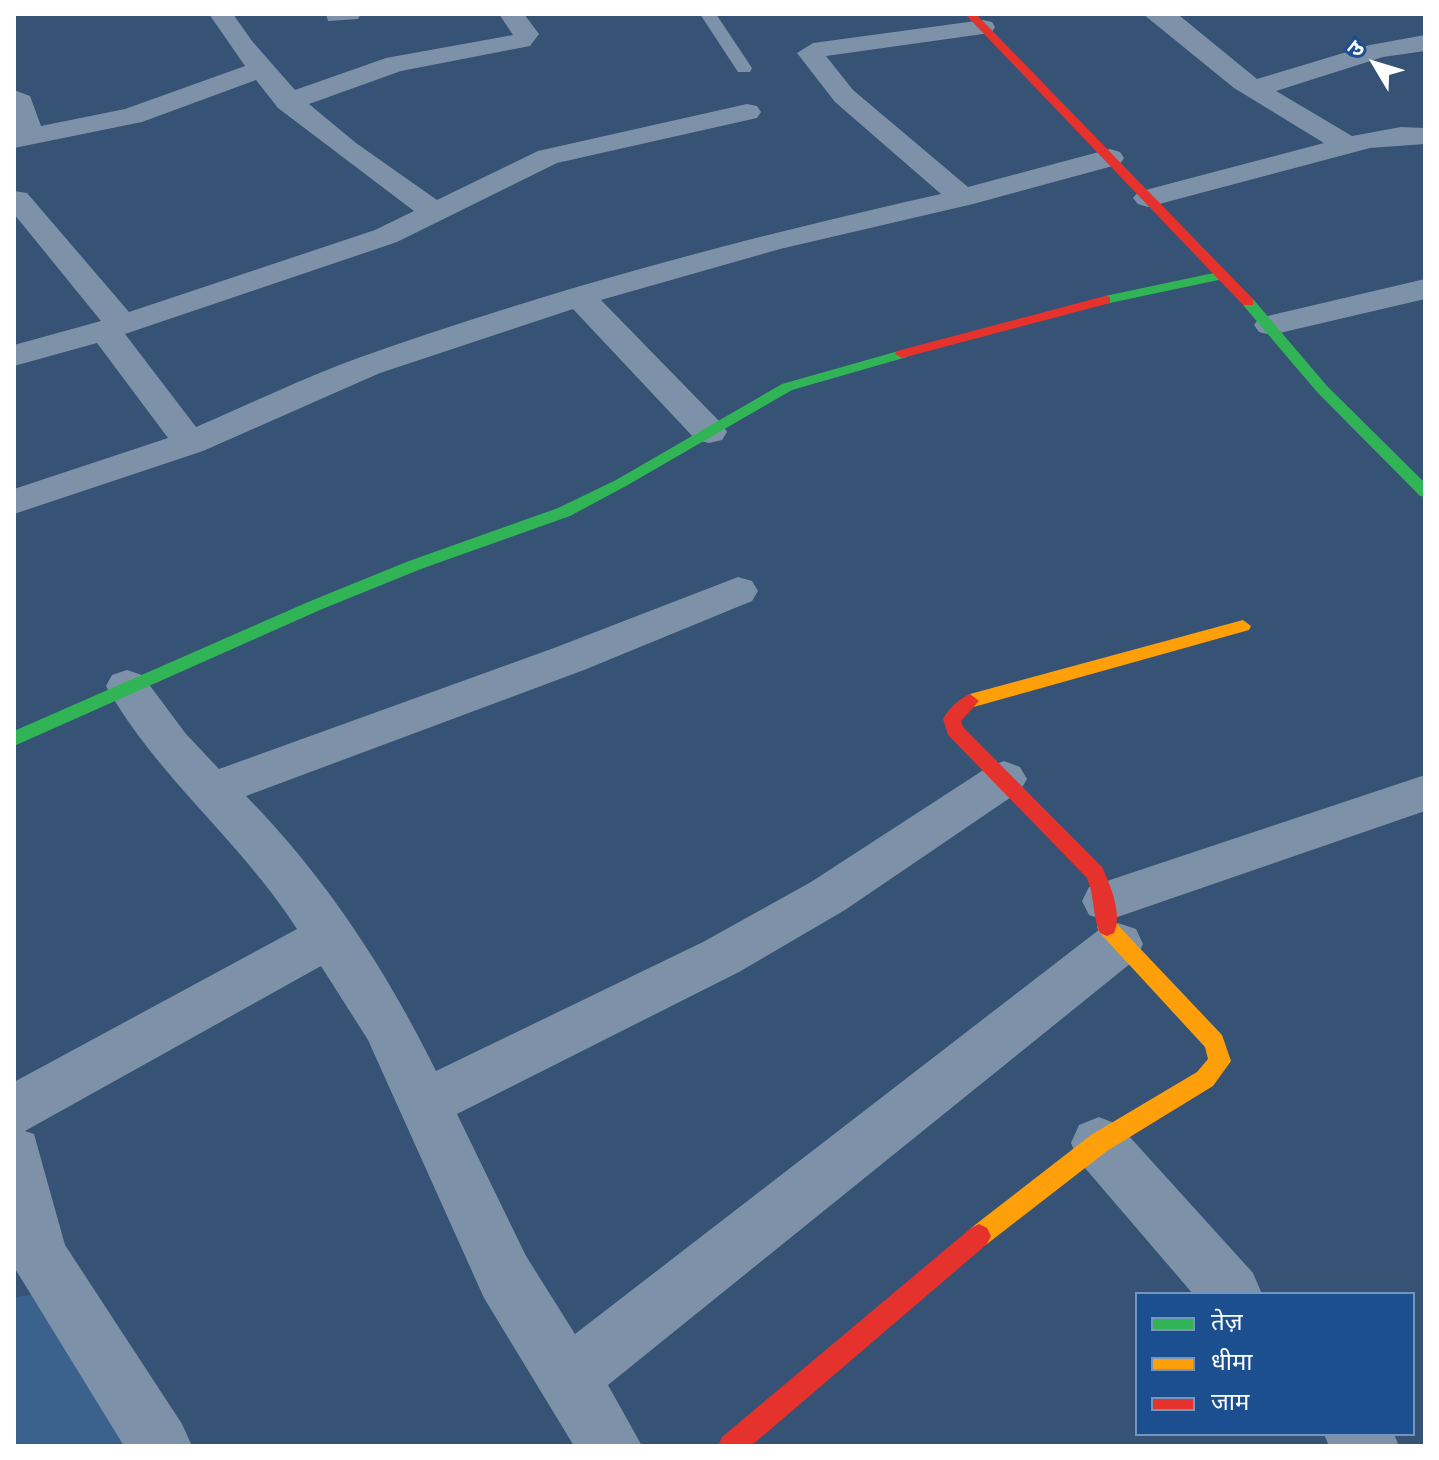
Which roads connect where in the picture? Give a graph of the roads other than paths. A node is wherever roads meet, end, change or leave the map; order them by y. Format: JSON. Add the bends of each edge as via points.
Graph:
{"nodes":[{"id":1,"x":221,"y":14,"type":"edge"},
{"id":2,"x":511,"y":14,"type":"edge"},
{"id":3,"x":708,"y":14,"type":"edge"},
{"id":4,"x":1155,"y":14,"type":"edge"},
{"id":5,"x":982,"y":18,"type":"edge"},
{"id":6,"x":1425,"y":43,"type":"edge"},
{"id":7,"x":744,"y":68,"type":"dead end"},
{"id":8,"x":261,"y":69,"type":"junction"},
{"id":9,"x":1254,"y":89,"type":"junction"},
{"id":10,"x":14,"y":98,"type":"edge"},
{"id":11,"x":288,"y":102,"type":"junction"},
{"id":12,"x":747,"y":112,"type":"dead end"},
{"id":13,"x":1425,"y":136,"type":"edge"},
{"id":14,"x":23,"y":138,"type":"edge"},
{"id":15,"x":1347,"y":145,"type":"junction"},
{"id":16,"x":1110,"y":158,"type":"junction"},
{"id":17,"x":963,"y":198,"type":"junction"},
{"id":18,"x":1148,"y":198,"type":"junction"},
{"id":19,"x":17,"y":199,"type":"dead end"},
{"id":20,"x":437,"y":213,"type":"junction"},
{"id":21,"x":26,"y":228,"type":"edge"},
{"id":22,"x":1223,"y":275,"type":"junction"},
{"id":23,"x":1422,"y":291,"type":"edge"},
{"id":24,"x":579,"y":296,"type":"junction"},
{"id":25,"x":1271,"y":325,"type":"junction"},
{"id":26,"x":114,"y":327,"type":"junction"},
{"id":27,"x":14,"y":356,"type":"edge"},
{"id":28,"x":709,"y":432,"type":"junction"},
{"id":29,"x":190,"y":443,"type":"junction"},
{"id":30,"x":1425,"y":492,"type":"edge"},
{"id":31,"x":14,"y":502,"type":"edge"},
{"id":32,"x":738,"y":591,"type":"dead end"},
{"id":33,"x":1243,"y":626,"type":"dead end"},
{"id":34,"x":127,"y":686,"type":"junction"},
{"id":35,"x":14,"y":739,"type":"edge"},
{"id":36,"x":1004,"y":779,"type":"junction"},
{"id":37,"x":211,"y":790,"type":"junction"},
{"id":38,"x":1425,"y":793,"type":"edge"},
{"id":39,"x":1112,"y":923,"type":"junction"},
{"id":40,"x":329,"y":936,"type":"junction"},
{"id":41,"x":425,"y":1103,"type":"junction"},
{"id":42,"x":14,"y":1110,"type":"edge"},
{"id":43,"x":1099,"y":1143,"type":"junction"},
{"id":44,"x":14,"y":1153,"type":"edge"},
{"id":45,"x":26,"y":1262,"type":"edge"},
{"id":46,"x":1230,"y":1292,"type":"edge"},
{"id":47,"x":568,"y":1378,"type":"junction"},
{"id":48,"x":160,"y":1446,"type":"edge"},
{"id":49,"x":610,"y":1446,"type":"edge"},
{"id":50,"x":731,"y":1446,"type":"edge"}],
"edges":[{"from":1,"to":8,"type":"street"},
{"from":2,"to":11,"type":"street","via":[[526,34],[521,41],[404,62]]},
{"from":3,"to":7,"type":"lane"},
{"from":4,"to":9,"type":"street","via":[[1171,21]]},
{"from":5,"to":16,"type":"street"},
{"from":5,"to":17,"type":"street","via":[[810,53],[844,96]]},
{"from":6,"to":9,"type":"street","via":[[1379,50]]},
{"from":8,"to":11,"type":"street"},
{"from":8,"to":14,"type":"street","via":[[144,112]]},
{"from":9,"to":15,"type":"street"},
{"from":10,"to":14,"type":"street","via":[[20,102]]},
{"from":11,"to":20,"type":"street","via":[[325,135]]},
{"from":12,"to":20,"type":"street","via":[[548,157]]},
{"from":13,"to":15,"type":"street"},
{"from":15,"to":18,"type":"street"},
{"from":16,"to":17,"type":"street"},
{"from":16,"to":18,"type":"street"},
{"from":17,"to":24,"type":"street","via":[[773,241]]},
{"from":18,"to":22,"type":"street"},
{"from":19,"to":21,"type":"street"},
{"from":20,"to":26,"type":"street","via":[[386,236]]},
{"from":21,"to":26,"type":"street"},
{"from":22,"to":25,"type":"street"},
{"from":22,"to":28,"type":"street","via":[[1055,311],[811,379],[754,403]]},
{"from":23,"to":25,"type":"street"},
{"from":24,"to":28,"type":"street"},
{"from":24,"to":29,"type":"street","via":[[368,366]]},
{"from":25,"to":30,"type":"street","via":[[1322,389]]},
{"from":26,"to":27,"type":"street"},
{"from":26,"to":29,"type":"street"},
{"from":28,"to":34,"type":"street","via":[[638,476],[562,513],[417,564]]},
{"from":29,"to":31,"type":"street"},
{"from":32,"to":37,"type":"street"},
{"from":33,"to":36,"type":"street","via":[[962,706],[952,719],[954,730]]},
{"from":34,"to":35,"type":"street"},
{"from":34,"to":37,"type":"street","via":[[170,746]]},
{"from":36,"to":39,"type":"street","via":[[1095,873]]},
{"from":36,"to":41,"type":"street","via":[[828,896],[721,957]]},
{"from":37,"to":40,"type":"street","via":[[296,886]]},
{"from":38,"to":39,"type":"street"},
{"from":39,"to":43,"type":"street","via":[[1214,1042],[1220,1061],[1205,1079]]},
{"from":39,"to":47,"type":"street"},
{"from":40,"to":41,"type":"street","via":[[387,1025]]},
{"from":40,"to":42,"type":"street"},
{"from":41,"to":47,"type":"street","via":[[505,1277]]},
{"from":43,"to":46,"type":"street"},
{"from":43,"to":50,"type":"street","via":[[939,1269]]},
{"from":44,"to":45,"type":"street"},
{"from":45,"to":48,"type":"street"},
{"from":47,"to":49,"type":"street"}]}
